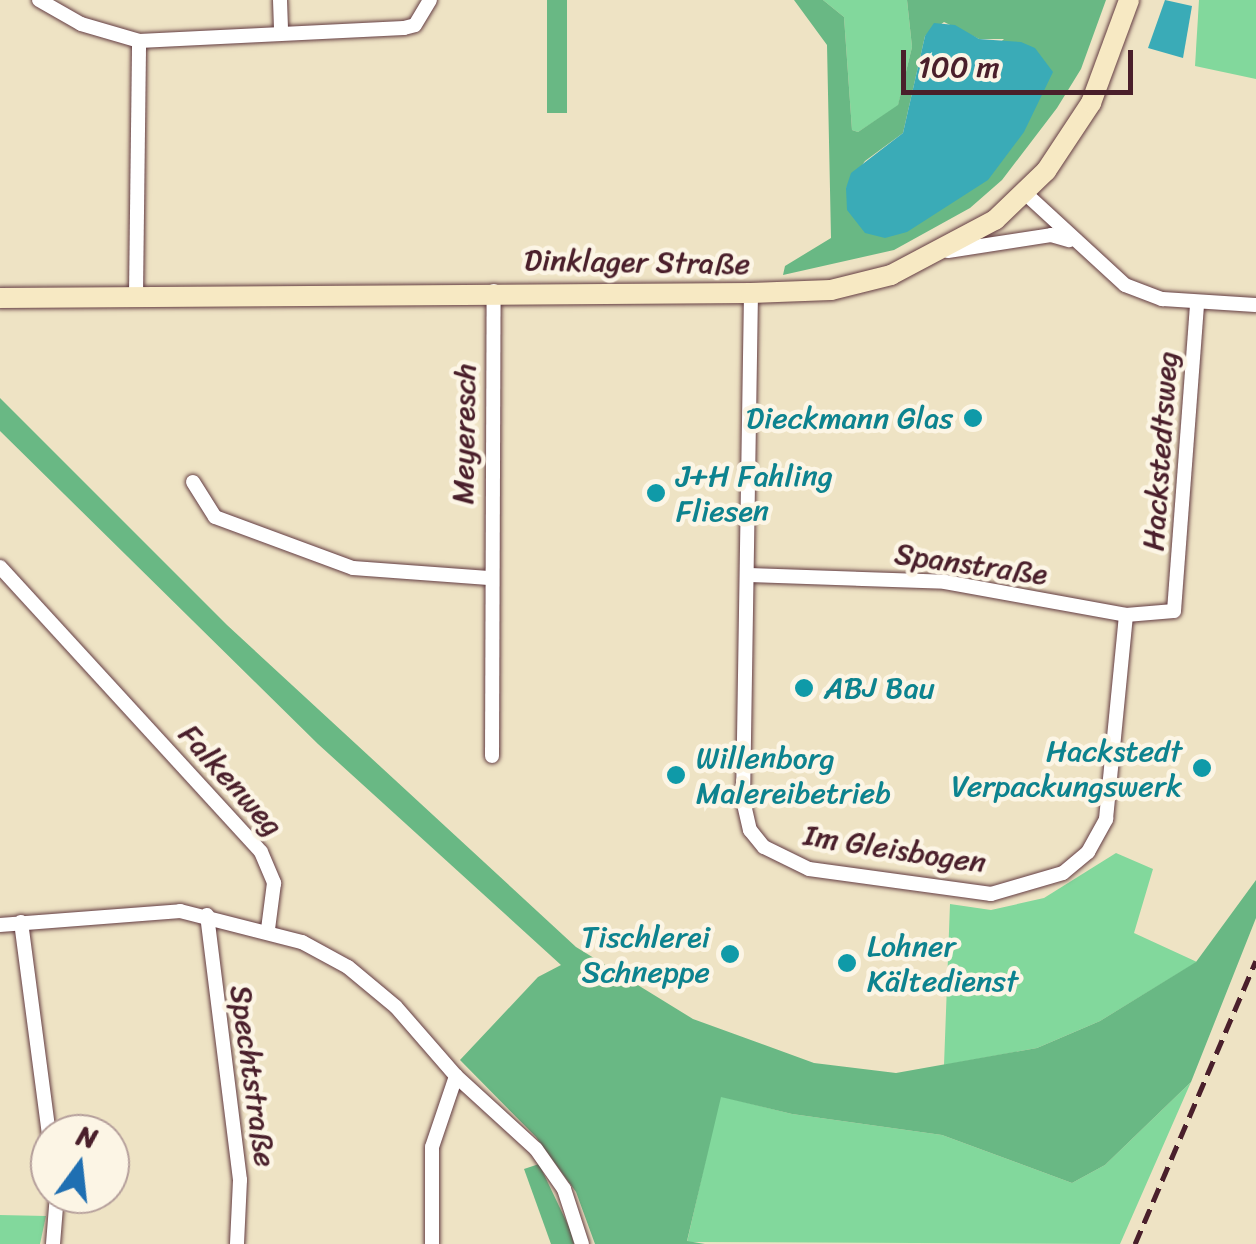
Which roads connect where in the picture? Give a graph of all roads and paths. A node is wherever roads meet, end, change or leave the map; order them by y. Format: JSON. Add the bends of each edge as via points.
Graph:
{"nodes":[{"id":1,"x":39,"y":0,"type":"edge"},
{"id":2,"x":280,"y":0,"type":"edge"},
{"id":3,"x":430,"y":0,"type":"edge"},
{"id":4,"x":1129,"y":0,"type":"edge"},
{"id":5,"x":281,"y":31,"type":"junction"},
{"id":6,"x":139,"y":41,"type":"junction"},
{"id":7,"x":1026,"y":194,"type":"junction"},
{"id":8,"x":1074,"y":242,"type":"junction"},
{"id":9,"x":948,"y":251,"type":"junction"},
{"id":10,"x":494,"y":290,"type":"junction"},
{"id":11,"x":751,"y":293,"type":"junction"},
{"id":12,"x":136,"y":294,"type":"junction"},
{"id":13,"x":0,"y":298,"type":"edge"},
{"id":14,"x":1197,"y":304,"type":"junction"},
{"id":15,"x":1256,"y":304,"type":"edge"},
{"id":16,"x":192,"y":482,"type":"dead end"},
{"id":17,"x":0,"y":567,"type":"edge"},
{"id":18,"x":749,"y":575,"type":"junction"},
{"id":19,"x":489,"y":578,"type":"junction"},
{"id":20,"x":1179,"y":603,"type":"joint"},
{"id":21,"x":1126,"y":616,"type":"junction"},
{"id":22,"x":492,"y":756,"type":"dead end"},
{"id":23,"x":207,"y":915,"type":"junction"},
{"id":24,"x":21,"y":922,"type":"junction"},
{"id":25,"x":0,"y":924,"type":"edge"},
{"id":26,"x":268,"y":929,"type":"junction"},
{"id":27,"x":456,"y":1076,"type":"junction"},
{"id":28,"x":46,"y":1114,"type":"edge"},
{"id":29,"x":55,"y":1214,"type":"edge"},
{"id":30,"x":53,"y":1244,"type":"edge"},
{"id":31,"x":237,"y":1244,"type":"edge"},
{"id":32,"x":432,"y":1244,"type":"edge"},
{"id":33,"x":582,"y":1244,"type":"edge"}],
"edges":[{"from":1,"to":6,"type":"street","via":[[81,24]]},
{"from":2,"to":5,"type":"street"},
{"from":3,"to":5,"type":"street","via":[[414,25],[404,28]]},
{"from":4,"to":7,"type":"main road","name":"Dinklager Straße","via":[[1091,103]]},
{"from":5,"to":6,"type":"street"},
{"from":6,"to":12,"type":"street"},
{"from":7,"to":8,"type":"street"},
{"from":7,"to":9,"type":"main road","name":"Dinklager Straße"},
{"from":8,"to":9,"type":"street","via":[[1051,235]]},
{"from":8,"to":14,"type":"street","via":[[1125,285]]},
{"from":9,"to":11,"type":"main road","name":"Dinklager Straße","via":[[830,290]]},
{"from":10,"to":11,"type":"main road","name":"Dinklager Straße"},
{"from":10,"to":12,"type":"main road","name":"Dinklager Straße"},
{"from":10,"to":19,"type":"street","name":"Meyeresch"},
{"from":11,"to":18,"type":"street","name":"Im Gleisbogen"},
{"from":12,"to":13,"type":"main road","name":"Dinklager Straße"},
{"from":14,"to":15,"type":"street"},
{"from":14,"to":20,"type":"street","name":"Hackstedtsweg"},
{"from":16,"to":19,"type":"street","via":[[215,516],[353,568]]},
{"from":17,"to":26,"type":"street","name":"Falkenweg","via":[[261,852],[274,883]]},
{"from":18,"to":21,"type":"street","name":"Spanstraße","via":[[945,582]]},
{"from":18,"to":21,"type":"street","name":"Im Gleisbogen","via":[[743,800],[757,838],[776,857],[809,869],[991,894],[1063,872],[1088,852],[1106,818]]},
{"from":19,"to":22,"type":"street","name":"Meyeresch"},
{"from":20,"to":21,"type":"street","name":"Spanstraße","via":[[1164,614]]},
{"from":23,"to":24,"type":"street","via":[[180,911]]},
{"from":23,"to":26,"type":"street"},
{"from":23,"to":31,"type":"street","name":"Spechtstraße","via":[[240,1180]]},
{"from":24,"to":25,"type":"street"},
{"from":24,"to":28,"type":"street"},
{"from":26,"to":27,"type":"street","via":[[348,967],[396,1007]]},
{"from":27,"to":32,"type":"street","via":[[432,1147]]},
{"from":27,"to":33,"type":"street","via":[[536,1149],[564,1189]]},
{"from":29,"to":30,"type":"street"}]}
